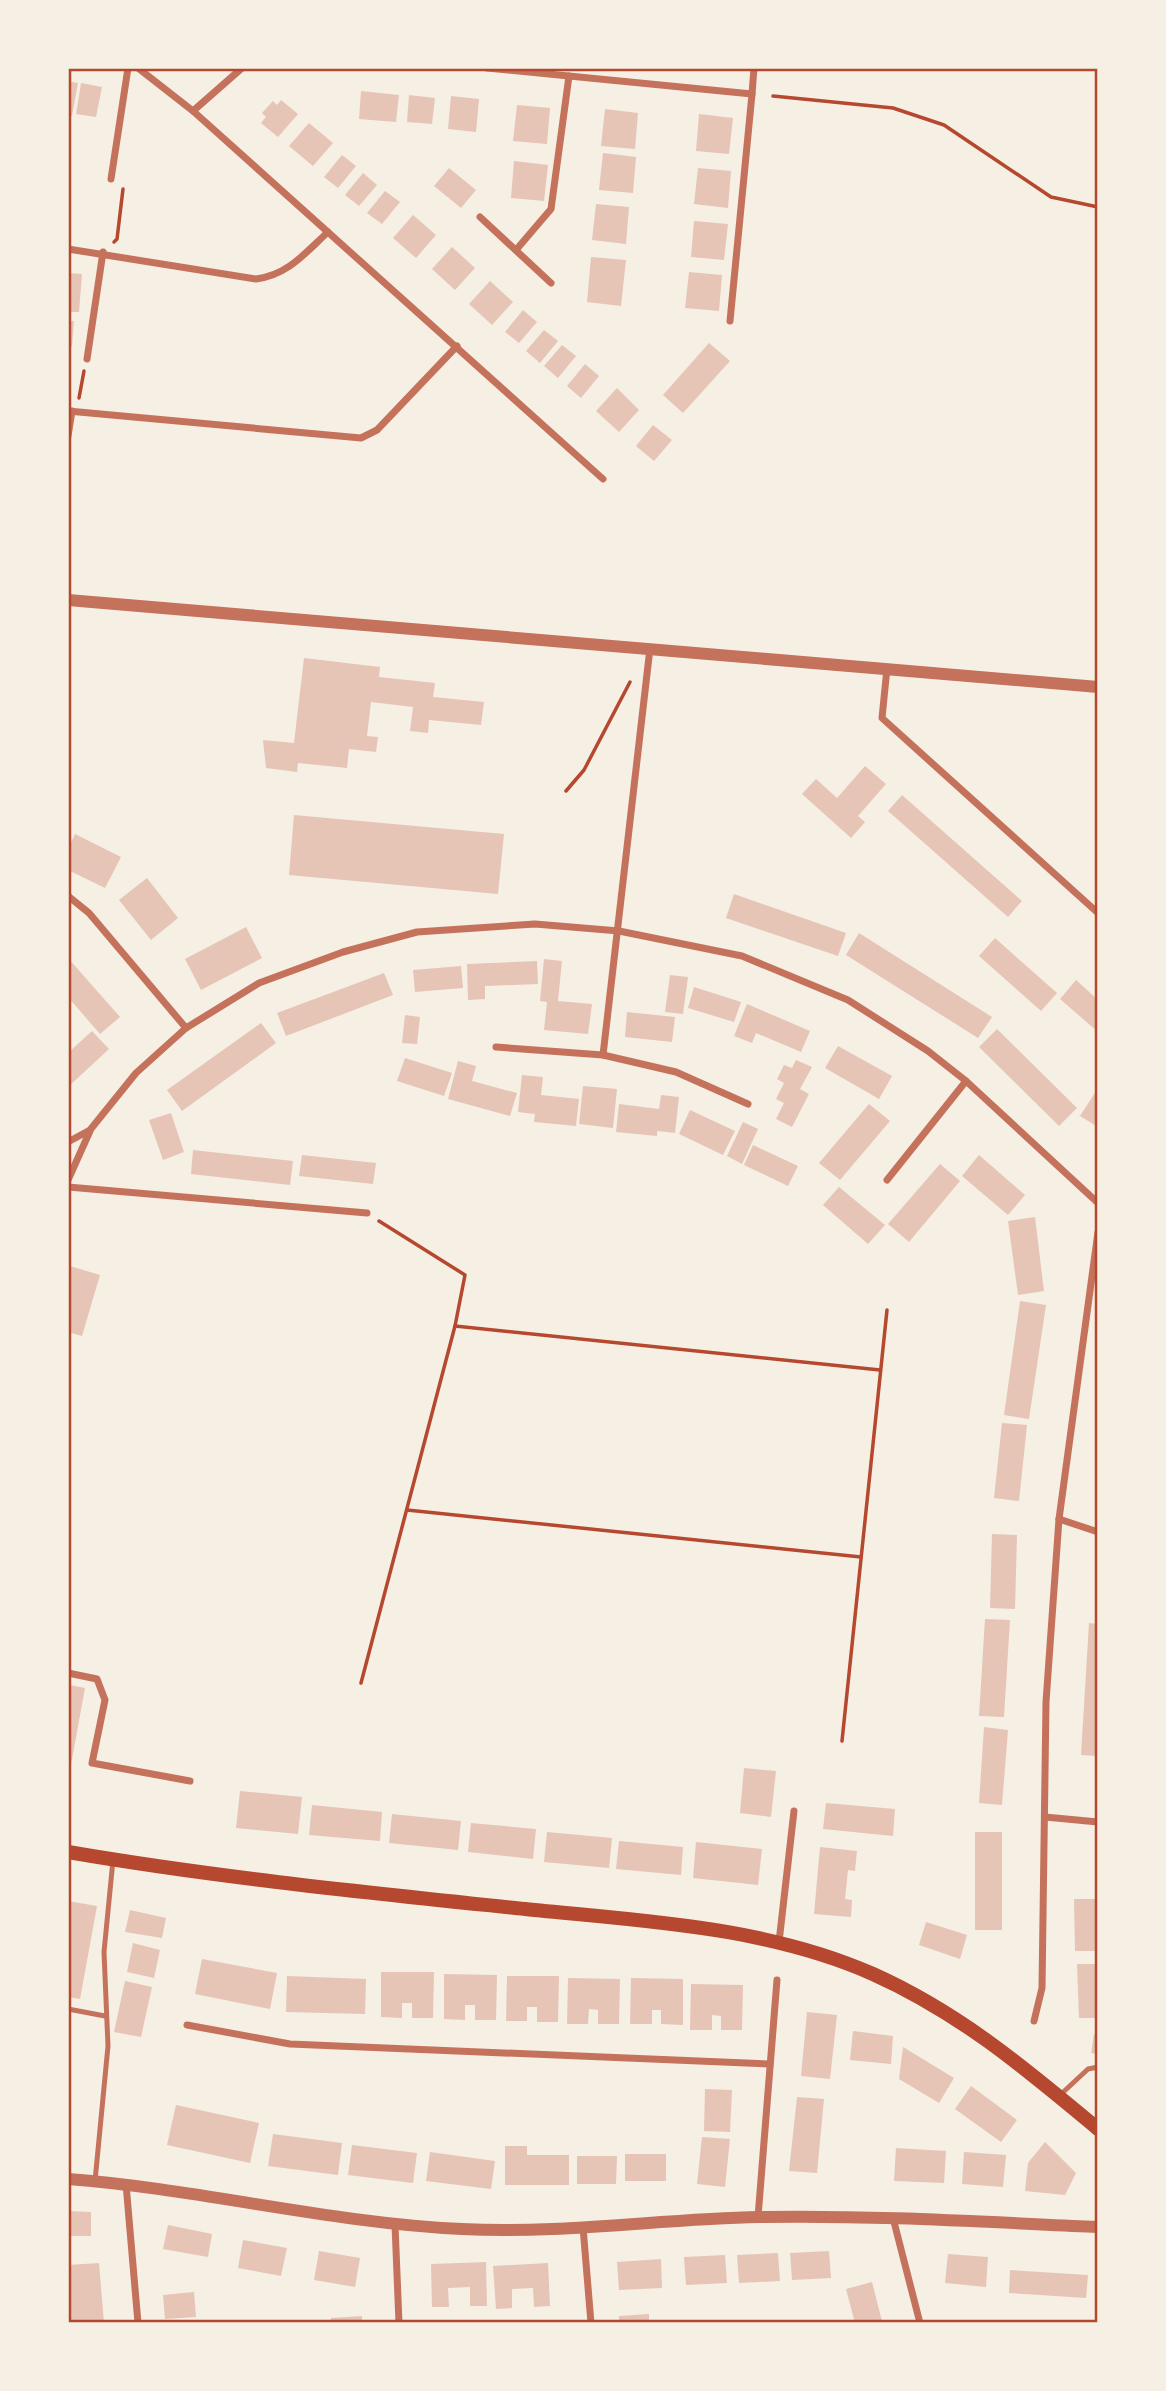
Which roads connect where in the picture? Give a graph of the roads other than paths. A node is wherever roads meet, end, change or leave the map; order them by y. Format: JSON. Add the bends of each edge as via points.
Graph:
{"nodes":[{"id":1,"x":128,"y":68,"type":"edge"},
{"id":2,"x":138,"y":68,"type":"edge"},
{"id":3,"x":242,"y":68,"type":"edge"},
{"id":4,"x":487,"y":68,"type":"edge"},
{"id":5,"x":754,"y":68,"type":"edge"},
{"id":6,"x":569,"y":76,"type":"junction"},
{"id":7,"x":752,"y":94,"type":"junction"},
{"id":8,"x":194,"y":111,"type":"junction"},
{"id":9,"x":111,"y":179,"type":"dead end"},
{"id":10,"x":480,"y":217,"type":"dead end"},
{"id":11,"x":328,"y":232,"type":"junction"},
{"id":12,"x":68,"y":249,"type":"edge"},
{"id":13,"x":516,"y":250,"type":"junction"},
{"id":14,"x":103,"y":252,"type":"junction"},
{"id":15,"x":551,"y":283,"type":"dead end"},
{"id":16,"x":730,"y":321,"type":"dead end"},
{"id":17,"x":457,"y":346,"type":"junction"},
{"id":18,"x":87,"y":359,"type":"road end"},
{"id":19,"x":70,"y":411,"type":"edge"},
{"id":20,"x":68,"y":436,"type":"edge"},
{"id":21,"x":603,"y":478,"type":"dead end"},
{"id":22,"x":68,"y":600,"type":"edge"},
{"id":23,"x":650,"y":648,"type":"junction"},
{"id":24,"x":887,"y":668,"type":"junction"},
{"id":25,"x":1098,"y":687,"type":"edge"},
{"id":26,"x":68,"y":896,"type":"edge"},
{"id":27,"x":1098,"y":913,"type":"edge"},
{"id":28,"x":619,"y":931,"type":"junction"},
{"id":29,"x":186,"y":1028,"type":"junction"},
{"id":30,"x":496,"y":1047,"type":"dead end"},
{"id":31,"x":603,"y":1055,"type":"junction"},
{"id":32,"x":966,"y":1082,"type":"junction"},
{"id":33,"x":748,"y":1104,"type":"dead end"},
{"id":34,"x":90,"y":1130,"type":"junction"},
{"id":35,"x":68,"y":1142,"type":"edge"},
{"id":36,"x":68,"y":1180,"type":"edge"},
{"id":37,"x":887,"y":1180,"type":"dead end"},
{"id":38,"x":68,"y":1187,"type":"edge"},
{"id":39,"x":1098,"y":1203,"type":"edge"},
{"id":40,"x":367,"y":1213,"type":"road end"},
{"id":41,"x":1098,"y":1232,"type":"edge"},
{"id":42,"x":1059,"y":1519,"type":"junction"},
{"id":43,"x":1098,"y":1532,"type":"edge"},
{"id":44,"x":68,"y":1673,"type":"edge"},
{"id":45,"x":190,"y":1781,"type":"dead end"},
{"id":46,"x":794,"y":1811,"type":"dead end"},
{"id":47,"x":1045,"y":1817,"type":"junction"},
{"id":48,"x":1098,"y":1822,"type":"edge"},
{"id":49,"x":68,"y":1852,"type":"edge"},
{"id":50,"x":113,"y":1860,"type":"junction"},
{"id":51,"x":779,"y":1942,"type":"junction"},
{"id":52,"x":777,"y":1980,"type":"dead end"},
{"id":53,"x":68,"y":2009,"type":"edge"},
{"id":54,"x":105,"y":2016,"type":"junction"},
{"id":55,"x":1034,"y":2021,"type":"dead end"},
{"id":56,"x":187,"y":2025,"type":"dead end"},
{"id":57,"x":770,"y":2064,"type":"junction"},
{"id":58,"x":1098,"y":2067,"type":"edge"},
{"id":59,"x":1059,"y":2096,"type":"junction"},
{"id":60,"x":1098,"y":2129,"type":"edge"},
{"id":61,"x":68,"y":2179,"type":"edge"},
{"id":62,"x":95,"y":2180,"type":"junction"},
{"id":63,"x":126,"y":2183,"type":"junction"},
{"id":64,"x":758,"y":2217,"type":"junction"},
{"id":65,"x":893,"y":2218,"type":"junction"},
{"id":66,"x":395,"y":2225,"type":"junction"},
{"id":67,"x":583,"y":2226,"type":"junction"},
{"id":68,"x":1098,"y":2227,"type":"edge"},
{"id":69,"x":138,"y":2323,"type":"edge"},
{"id":70,"x":399,"y":2323,"type":"edge"},
{"id":71,"x":591,"y":2323,"type":"edge"},
{"id":72,"x":920,"y":2323,"type":"edge"}],
"edges":[{"from":1,"to":9,"type":"street"},
{"from":2,"to":8,"type":"street"},
{"from":3,"to":8,"type":"street"},
{"from":4,"to":6,"type":"street"},
{"from":5,"to":7,"type":"street"},
{"from":6,"to":7,"type":"street"},
{"from":6,"to":13,"type":"street","via":[[551,209]]},
{"from":7,"to":16,"type":"street"},
{"from":8,"to":11,"type":"street"},
{"from":10,"to":13,"type":"street"},
{"from":11,"to":14,"type":"street","via":[[287,270],[272,277]]},
{"from":11,"to":17,"type":"street"},
{"from":12,"to":14,"type":"street"},
{"from":13,"to":15,"type":"street"},
{"from":14,"to":18,"type":"street"},
{"from":17,"to":19,"type":"street","via":[[377,430],[361,439]]},
{"from":17,"to":21,"type":"street"},
{"from":19,"to":20,"type":"street"},
{"from":22,"to":23,"type":"street"},
{"from":23,"to":24,"type":"street"},
{"from":23,"to":28,"type":"street"},
{"from":24,"to":25,"type":"street"},
{"from":24,"to":27,"type":"street","via":[[882,718]]},
{"from":26,"to":29,"type":"street","via":[[89,913]]},
{"from":28,"to":29,"type":"street","via":[[535,924],[417,932],[343,952],[259,983]]},
{"from":28,"to":31,"type":"street"},
{"from":28,"to":32,"type":"street","via":[[742,957],[848,999]]},
{"from":29,"to":34,"type":"street","via":[[136,1073]]},
{"from":30,"to":31,"type":"street"},
{"from":31,"to":33,"type":"street","via":[[676,1072]]},
{"from":32,"to":37,"type":"street"},
{"from":32,"to":39,"type":"street"},
{"from":34,"to":35,"type":"street"},
{"from":34,"to":36,"type":"street"},
{"from":38,"to":40,"type":"street"},
{"from":41,"to":42,"type":"street"},
{"from":42,"to":43,"type":"street"},
{"from":42,"to":47,"type":"street","via":[[1046,1702]]},
{"from":44,"to":45,"type":"street","via":[[97,1679],[105,1700],[92,1762]]},
{"from":46,"to":51,"type":"street"},
{"from":47,"to":48,"type":"street"},
{"from":47,"to":55,"type":"street","via":[[1041,1988]]},
{"from":49,"to":50,"type":"main road"},
{"from":50,"to":51,"type":"main road","via":[[220,1877],[666,1923]]},
{"from":50,"to":54,"type":"lane","via":[[104,1952]]},
{"from":51,"to":59,"type":"main road","via":[[872,1973],[966,2023]]},
{"from":52,"to":57,"type":"street"},
{"from":53,"to":54,"type":"lane"},
{"from":54,"to":62,"type":"lane","via":[[107,2046]]},
{"from":56,"to":57,"type":"street","via":[[290,2044]]},
{"from":57,"to":64,"type":"street"},
{"from":58,"to":59,"type":"lane","via":[[1088,2069]]},
{"from":59,"to":60,"type":"main road"},
{"from":61,"to":62,"type":"street"},
{"from":62,"to":63,"type":"street"},
{"from":63,"to":66,"type":"street"},
{"from":63,"to":69,"type":"street"},
{"from":64,"to":65,"type":"street"},
{"from":64,"to":67,"type":"street"},
{"from":65,"to":68,"type":"street"},
{"from":65,"to":72,"type":"street"},
{"from":66,"to":67,"type":"street","via":[[466,2229]]},
{"from":66,"to":70,"type":"street"},
{"from":67,"to":71,"type":"street"}]}
